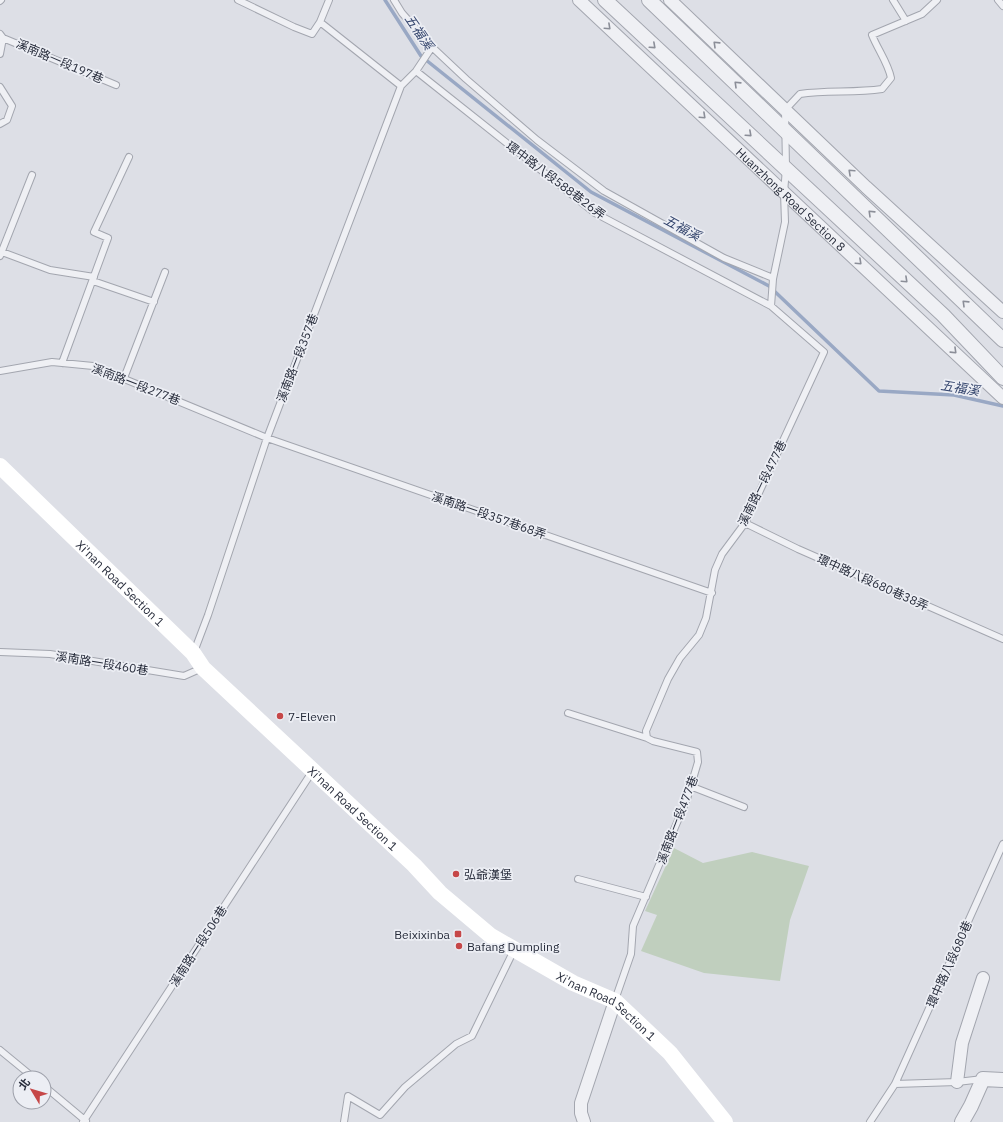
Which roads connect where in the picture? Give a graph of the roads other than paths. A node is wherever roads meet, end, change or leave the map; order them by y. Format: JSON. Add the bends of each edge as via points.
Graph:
{"nodes":[{"id":1,"x":238,"y":0,"type":"edge"},
{"id":2,"x":329,"y":0,"type":"edge"},
{"id":3,"x":394,"y":0,"type":"edge"},
{"id":4,"x":580,"y":0,"type":"edge"},
{"id":5,"x":604,"y":0,"type":"edge"},
{"id":6,"x":649,"y":0,"type":"edge"},
{"id":7,"x":670,"y":0,"type":"edge"},
{"id":8,"x":893,"y":0,"type":"edge"},
{"id":9,"x":937,"y":0,"type":"edge"},
{"id":10,"x":998,"y":0,"type":"edge"},
{"id":11,"x":1003,"y":6,"type":"edge"},
{"id":12,"x":906,"y":21,"type":"junction"},
{"id":13,"x":320,"y":22,"type":"junction"},
{"id":14,"x":2,"y":36,"type":"edge"},
{"id":15,"x":432,"y":48,"type":"junction"},
{"id":16,"x":0,"y":54,"type":"edge"},
{"id":17,"x":416,"y":70,"type":"junction"},
{"id":18,"x":116,"y":85,"type":"dead end"},
{"id":19,"x":401,"y":86,"type":"junction"},
{"id":20,"x":0,"y":87,"type":"edge"},
{"id":21,"x":785,"y":110,"type":"junction"},
{"id":22,"x":0,"y":124,"type":"edge"},
{"id":23,"x":787,"y":132,"type":"junction"},
{"id":24,"x":129,"y":157,"type":"dead end"},
{"id":25,"x":786,"y":168,"type":"junction"},
{"id":26,"x":32,"y":175,"type":"dead end"},
{"id":27,"x":784,"y":193,"type":"junction"},
{"id":28,"x":1,"y":254,"type":"edge"},
{"id":29,"x":165,"y":272,"type":"dead end"},
{"id":30,"x":773,"y":278,"type":"junction"},
{"id":31,"x":93,"y":279,"type":"junction"},
{"id":32,"x":154,"y":302,"type":"junction"},
{"id":33,"x":771,"y":305,"type":"junction"},
{"id":34,"x":1003,"y":312,"type":"edge"},
{"id":35,"x":1003,"y":340,"type":"edge"},
{"id":36,"x":824,"y":352,"type":"joint"},
{"id":37,"x":62,"y":363,"type":"junction"},
{"id":38,"x":0,"y":371,"type":"edge"},
{"id":39,"x":124,"y":378,"type":"junction"},
{"id":40,"x":1003,"y":378,"type":"edge"},
{"id":41,"x":1003,"y":398,"type":"edge"},
{"id":42,"x":267,"y":438,"type":"junction"},
{"id":43,"x":0,"y":466,"type":"edge"},
{"id":44,"x":744,"y":523,"type":"junction"},
{"id":45,"x":712,"y":593,"type":"junction"},
{"id":46,"x":1003,"y":639,"type":"edge"},
{"id":47,"x":0,"y":652,"type":"edge"},
{"id":48,"x":193,"y":653,"type":"junction"},
{"id":49,"x":203,"y":668,"type":"junction"},
{"id":50,"x":568,"y":713,"type":"dead end"},
{"id":51,"x":647,"y":738,"type":"junction"},
{"id":52,"x":313,"y":771,"type":"junction"},
{"id":53,"x":690,"y":786,"type":"junction"},
{"id":54,"x":744,"y":807,"type":"dead end"},
{"id":55,"x":1003,"y":844,"type":"edge"},
{"id":56,"x":578,"y":879,"type":"dead end"},
{"id":57,"x":646,"y":897,"type":"junction"},
{"id":58,"x":514,"y":950,"type":"junction"},
{"id":59,"x":983,"y":978,"type":"dead end"},
{"id":60,"x":615,"y":1001,"type":"junction"},
{"id":61,"x":0,"y":1050,"type":"edge"},
{"id":62,"x":24,"y":1070,"type":"edge"},
{"id":63,"x":983,"y":1079,"type":"junction"},
{"id":64,"x":1003,"y":1080,"type":"edge"},
{"id":65,"x":957,"y":1082,"type":"junction"},
{"id":66,"x":895,"y":1084,"type":"junction"},
{"id":67,"x":52,"y":1093,"type":"edge"},
{"id":68,"x":85,"y":1121,"type":"edge"},
{"id":69,"x":344,"y":1122,"type":"edge"},
{"id":70,"x":584,"y":1122,"type":"edge"},
{"id":71,"x":725,"y":1122,"type":"edge"},
{"id":72,"x":870,"y":1122,"type":"edge"},
{"id":73,"x":962,"y":1122,"type":"edge"}],
"edges":[{"from":1,"to":13,"type":"lane","via":[[312,34]]},
{"from":2,"to":13,"type":"lane"},
{"from":3,"to":15,"type":"lane"},
{"from":4,"to":27,"type":"street","name":"Huanzhong Road Section 8","one_way":true},
{"from":5,"to":25,"type":"street","name":"Huanzhong Road Section 8","one_way":true},
{"from":23,"to":6,"type":"street","one_way":true},
{"from":21,"to":7,"type":"street","one_way":true},
{"from":8,"to":12,"type":"lane"},
{"from":9,"to":12,"type":"lane","via":[[922,14]]},
{"from":10,"to":11,"type":"lane"},
{"from":12,"to":21,"type":"lane","via":[[872,35],[889,68],[891,78],[882,89],[800,94]]},
{"from":13,"to":19,"type":"lane"},
{"from":14,"to":16,"type":"lane","name":"溪南路一段197巷"},
{"from":14,"to":18,"type":"lane","name":"溪南路一段197巷"},
{"from":15,"to":17,"type":"lane","name":"溪南路一段357巷"},
{"from":15,"to":30,"type":"lane","via":[[537,140],[604,192],[724,258]]},
{"from":17,"to":19,"type":"lane","name":"溪南路一段357巷"},
{"from":17,"to":33,"type":"lane","name":"環中路八段588巷26弄","via":[[595,213]]},
{"from":19,"to":42,"type":"lane","name":"溪南路一段357巷"},
{"from":20,"to":22,"type":"lane","via":[[12,106],[7,120]]},
{"from":21,"to":23,"type":"lane"},
{"from":34,"to":21,"type":"street","one_way":true},
{"from":23,"to":25,"type":"lane"},
{"from":35,"to":23,"type":"street","one_way":true},
{"from":24,"to":31,"type":"lane","via":[[94,232],[108,238]]},
{"from":25,"to":27,"type":"lane"},
{"from":25,"to":40,"type":"street","name":"Huanzhong Road Section 8","one_way":true,"via":[[943,316]]},
{"from":26,"to":28,"type":"lane"},
{"from":27,"to":30,"type":"lane","via":[[785,222]]},
{"from":27,"to":41,"type":"street","name":"Huanzhong Road Section 8","one_way":true},
{"from":28,"to":31,"type":"lane","via":[[50,270]]},
{"from":29,"to":32,"type":"lane"},
{"from":30,"to":33,"type":"lane"},
{"from":31,"to":32,"type":"lane"},
{"from":31,"to":37,"type":"lane"},
{"from":32,"to":39,"type":"lane"},
{"from":33,"to":36,"type":"lane","name":"環中路八段588巷26弄"},
{"from":36,"to":44,"type":"lane","name":"溪南路一段477巷"},
{"from":37,"to":38,"type":"lane","name":"溪南路一段277巷","via":[[52,362]]},
{"from":37,"to":39,"type":"lane","name":"溪南路一段277巷","via":[[93,366]]},
{"from":39,"to":42,"type":"lane","name":"溪南路一段277巷"},
{"from":42,"to":45,"type":"lane","name":"溪南路一段357巷68弄"},
{"from":42,"to":48,"type":"lane","name":"溪南路一段357巷"},
{"from":43,"to":48,"type":"main road","name":"Xi'nan Road Section 1"},
{"from":44,"to":45,"type":"lane","name":"溪南路一段477巷","via":[[722,554],[715,570]]},
{"from":44,"to":46,"type":"lane","name":"環中路八段680巷38弄"},
{"from":45,"to":51,"type":"lane","name":"溪南路一段477巷","via":[[699,635],[680,658],[668,679],[646,731]]},
{"from":47,"to":49,"type":"lane","name":"溪南路一段460巷","via":[[50,654],[184,676]]},
{"from":48,"to":49,"type":"main road","name":"Xi'nan Road Section 1"},
{"from":49,"to":52,"type":"main road","name":"Xi'nan Road Section 1"},
{"from":50,"to":51,"type":"lane"},
{"from":51,"to":53,"type":"lane","name":"溪南路一段477巷","via":[[697,752],[698,762]]},
{"from":52,"to":58,"type":"main road","name":"Xi'nan Road Section 1","via":[[414,865],[440,893],[491,936]]},
{"from":52,"to":68,"type":"lane","name":"溪南路一段506巷"},
{"from":53,"to":54,"type":"lane"},
{"from":53,"to":57,"type":"lane","name":"溪南路一段477巷","via":[[687,799]]},
{"from":55,"to":66,"type":"lane","name":"環中路八段680巷"},
{"from":56,"to":57,"type":"lane"},
{"from":57,"to":60,"type":"lane","name":"溪南路一段477巷","via":[[633,926],[631,954]]},
{"from":58,"to":60,"type":"main road","name":"Xi'nan Road Section 1","via":[[573,983]]},
{"from":58,"to":69,"type":"lane","via":[[472,1036],[456,1044],[405,1087],[380,1115],[348,1096]]},
{"from":59,"to":65,"type":"street","via":[[962,1043]]},
{"from":60,"to":70,"type":"street","via":[[581,1103]]},
{"from":60,"to":71,"type":"main road","name":"Xi'nan Road Section 1","via":[[670,1053]]},
{"from":61,"to":62,"type":"lane"},
{"from":63,"to":64,"type":"street"},
{"from":63,"to":65,"type":"lane"},
{"from":63,"to":73,"type":"street"},
{"from":65,"to":66,"type":"lane"},
{"from":66,"to":72,"type":"lane","name":"環中路八段680巷"},
{"from":67,"to":68,"type":"lane"}]}
